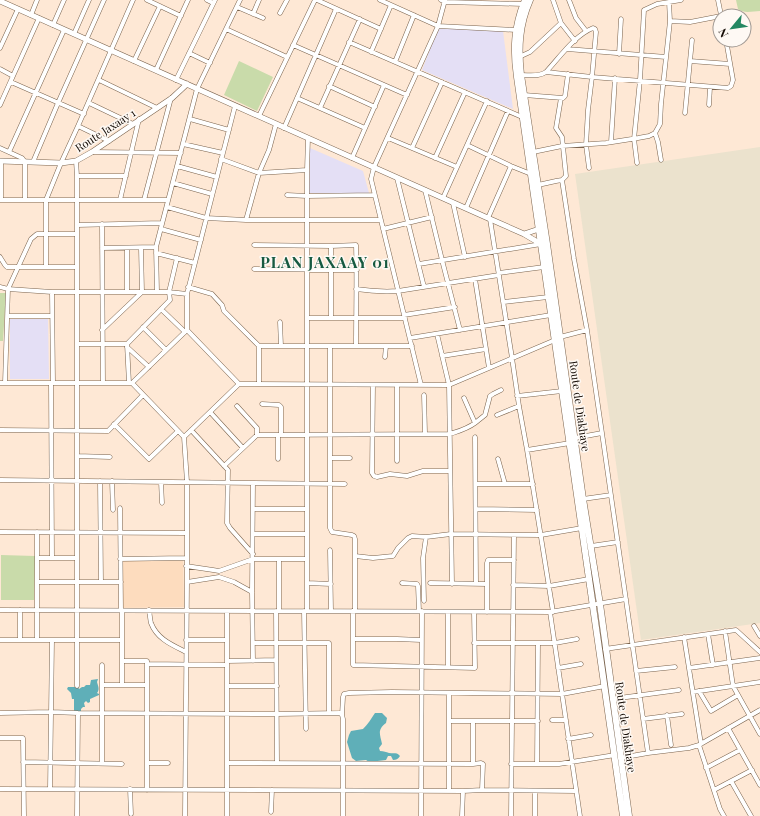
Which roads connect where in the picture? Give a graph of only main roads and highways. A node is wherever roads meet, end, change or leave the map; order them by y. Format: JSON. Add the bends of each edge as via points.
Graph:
{"nodes":[{"id":1,"x":530,"y":0,"type":"edge"},
{"id":2,"x":524,"y":2,"type":"edge"},
{"id":3,"x":542,"y":229,"type":"junction"},
{"id":4,"x":544,"y":244,"type":"junction"},
{"id":5,"x":557,"y":338,"type":"junction"},
{"id":6,"x":572,"y":441,"type":"junction"},
{"id":7,"x":596,"y":604,"type":"junction"},
{"id":8,"x":617,"y":757,"type":"junction"},
{"id":9,"x":623,"y":816,"type":"edge"},
{"id":10,"x":628,"y":816,"type":"edge"}],
"edges":[{"from":1,"to":3,"type":"main road","name":"Route de Diakhaye","via":[[521,30],[519,57]]},
{"from":2,"to":3,"type":"main road","name":"Route de Diakhaye","via":[[516,30],[514,57],[531,174]]},
{"from":3,"to":4,"type":"main road","name":"Route de Diakhaye"},
{"from":4,"to":5,"type":"main road","name":"Route de Diakhaye"},
{"from":4,"to":5,"type":"main road","name":"Route de Diakhaye","via":[[548,296]]},
{"from":5,"to":6,"type":"main road","name":"Route de Diakhaye"},
{"from":5,"to":6,"type":"main road","name":"Route de Diakhaye","via":[[562,391]]},
{"from":6,"to":7,"type":"main road","name":"Route de Diakhaye","via":[[582,528]]},
{"from":6,"to":7,"type":"main road","name":"Route de Diakhaye","via":[[591,546]]},
{"from":7,"to":8,"type":"main road","name":"Route de Diakhaye","via":[[605,686]]},
{"from":7,"to":8,"type":"main road","name":"Route de Diakhaye","via":[[612,699]]},
{"from":8,"to":9,"type":"main road","name":"Route de Diakhaye"},
{"from":8,"to":10,"type":"main road","name":"Route de Diakhaye"}]}
